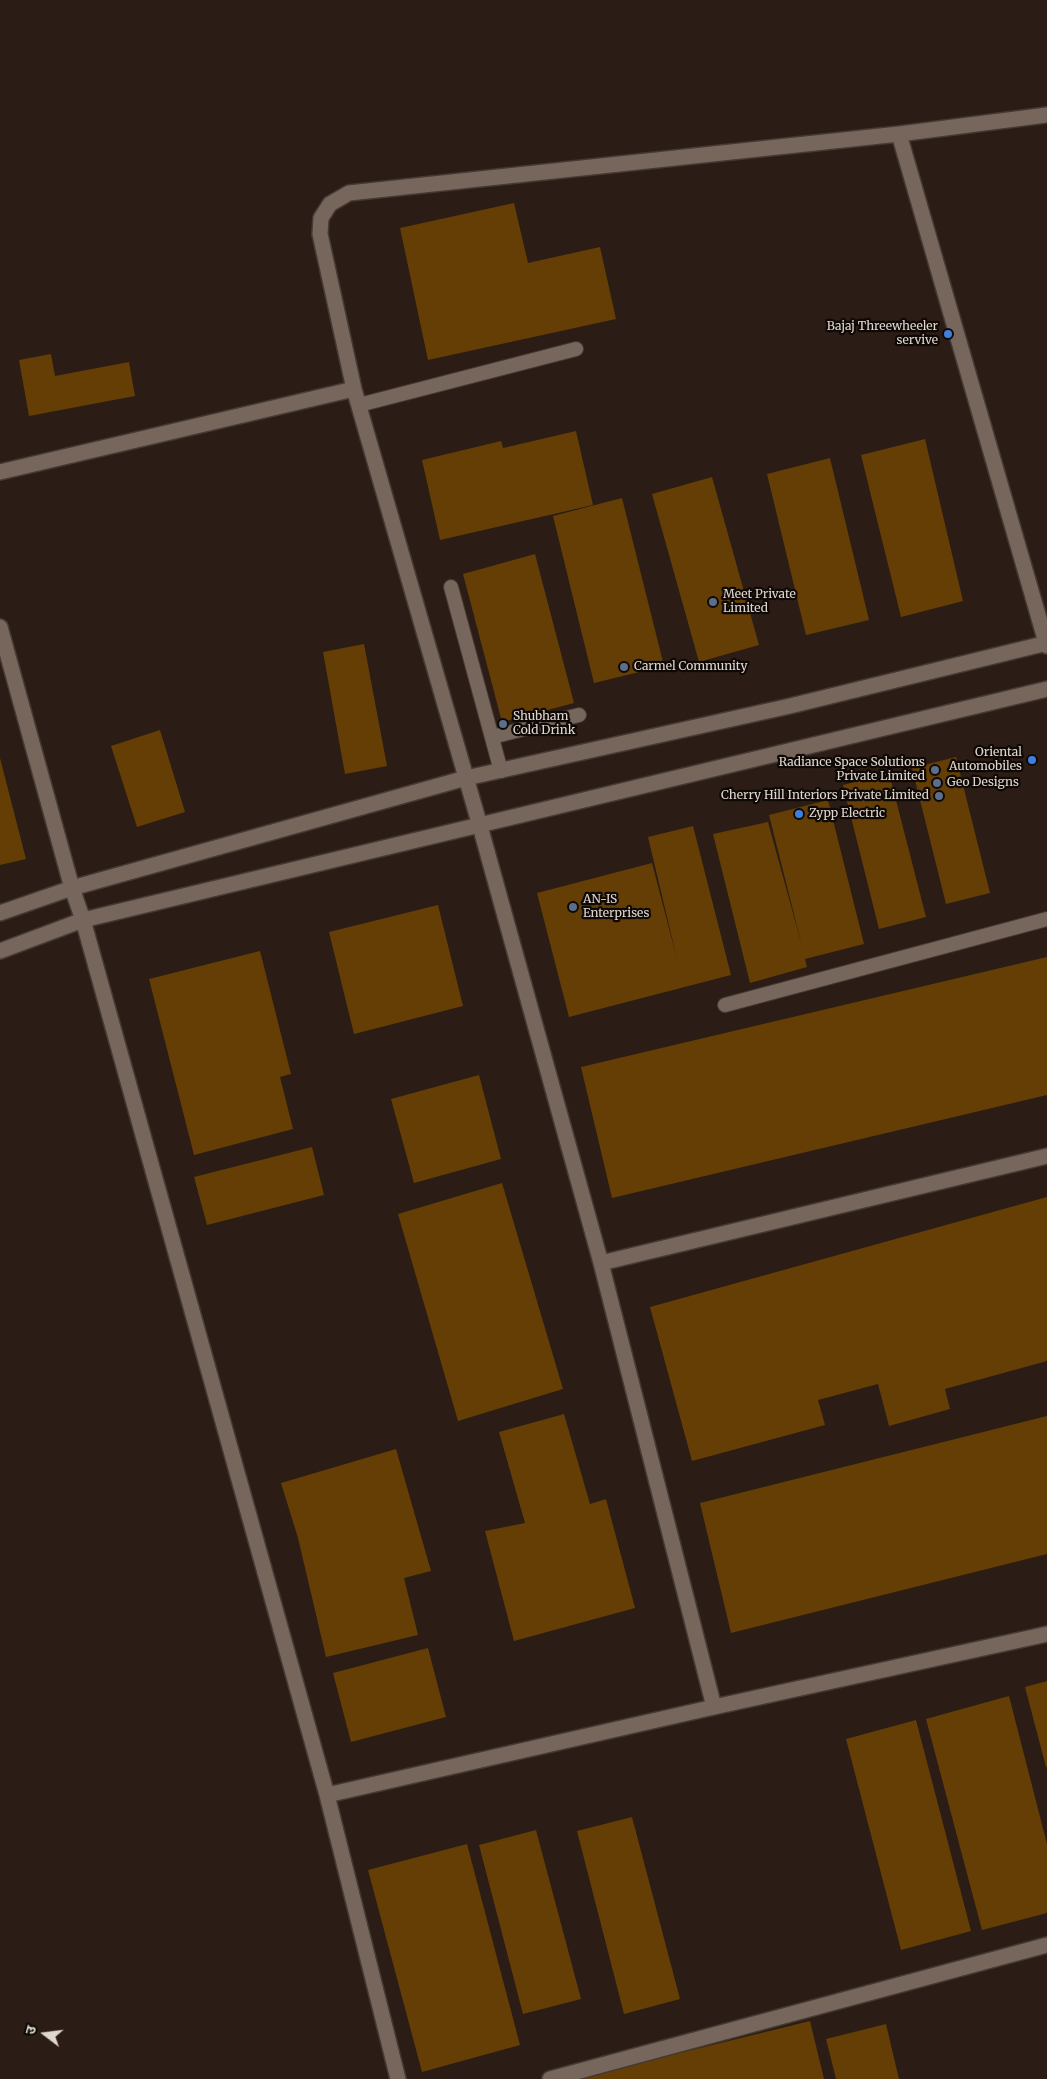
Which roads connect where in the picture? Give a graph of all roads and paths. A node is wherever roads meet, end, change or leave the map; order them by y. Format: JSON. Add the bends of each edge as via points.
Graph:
{"nodes":[{"id":1,"x":1047,"y":115,"type":"edge"},
{"id":2,"x":899,"y":134,"type":"junction"},
{"id":3,"x":576,"y":349,"type":"dead end"},
{"id":4,"x":354,"y":389,"type":"junction"},
{"id":5,"x":359,"y":405,"type":"junction"},
{"id":6,"x":0,"y":472,"type":"edge"},
{"id":7,"x":450,"y":587,"type":"dead end"},
{"id":8,"x":0,"y":627,"type":"edge"},
{"id":9,"x":1047,"y":644,"type":"edge"},
{"id":10,"x":1047,"y":689,"type":"edge"},
{"id":11,"x":579,"y":715,"type":"dead end"},
{"id":12,"x":492,"y":737,"type":"junction"},
{"id":13,"x":501,"y":770,"type":"junction"},
{"id":14,"x":466,"y":778,"type":"junction"},
{"id":15,"x":480,"y":826,"type":"junction"},
{"id":16,"x":72,"y":888,"type":"junction"},
{"id":17,"x":0,"y":913,"type":"edge"},
{"id":18,"x":84,"y":920,"type":"junction"},
{"id":19,"x":1047,"y":920,"type":"edge"},
{"id":20,"x":0,"y":951,"type":"edge"},
{"id":21,"x":725,"y":1005,"type":"dead end"},
{"id":22,"x":1047,"y":1156,"type":"edge"},
{"id":23,"x":601,"y":1263,"type":"junction"},
{"id":24,"x":1047,"y":1634,"type":"edge"},
{"id":25,"x":714,"y":1707,"type":"junction"},
{"id":26,"x":327,"y":1795,"type":"junction"},
{"id":27,"x":1047,"y":1945,"type":"edge"},
{"id":28,"x":398,"y":2079,"type":"edge"},
{"id":29,"x":550,"y":2079,"type":"edge"}],
"edges":[{"from":1,"to":2,"type":"street"},
{"from":2,"to":4,"type":"street","via":[[349,193],[330,204],[321,218],[320,234]]},
{"from":2,"to":9,"type":"street"},
{"from":3,"to":5,"type":"lane"},
{"from":4,"to":5,"type":"street"},
{"from":4,"to":6,"type":"street"},
{"from":5,"to":14,"type":"street"},
{"from":7,"to":12,"type":"lane"},
{"from":8,"to":16,"type":"street"},
{"from":9,"to":13,"type":"street","via":[[790,706]]},
{"from":10,"to":15,"type":"street"},
{"from":11,"to":12,"type":"lane"},
{"from":12,"to":13,"type":"lane"},
{"from":13,"to":14,"type":"street"},
{"from":14,"to":15,"type":"street"},
{"from":14,"to":16,"type":"street"},
{"from":15,"to":18,"type":"street"},
{"from":15,"to":23,"type":"street"},
{"from":16,"to":17,"type":"street"},
{"from":16,"to":18,"type":"street"},
{"from":18,"to":20,"type":"street"},
{"from":18,"to":26,"type":"street"},
{"from":19,"to":21,"type":"lane"},
{"from":22,"to":23,"type":"street"},
{"from":23,"to":25,"type":"street"},
{"from":24,"to":25,"type":"street"},
{"from":25,"to":26,"type":"street"},
{"from":26,"to":28,"type":"street"},
{"from":27,"to":29,"type":"street"}]}
